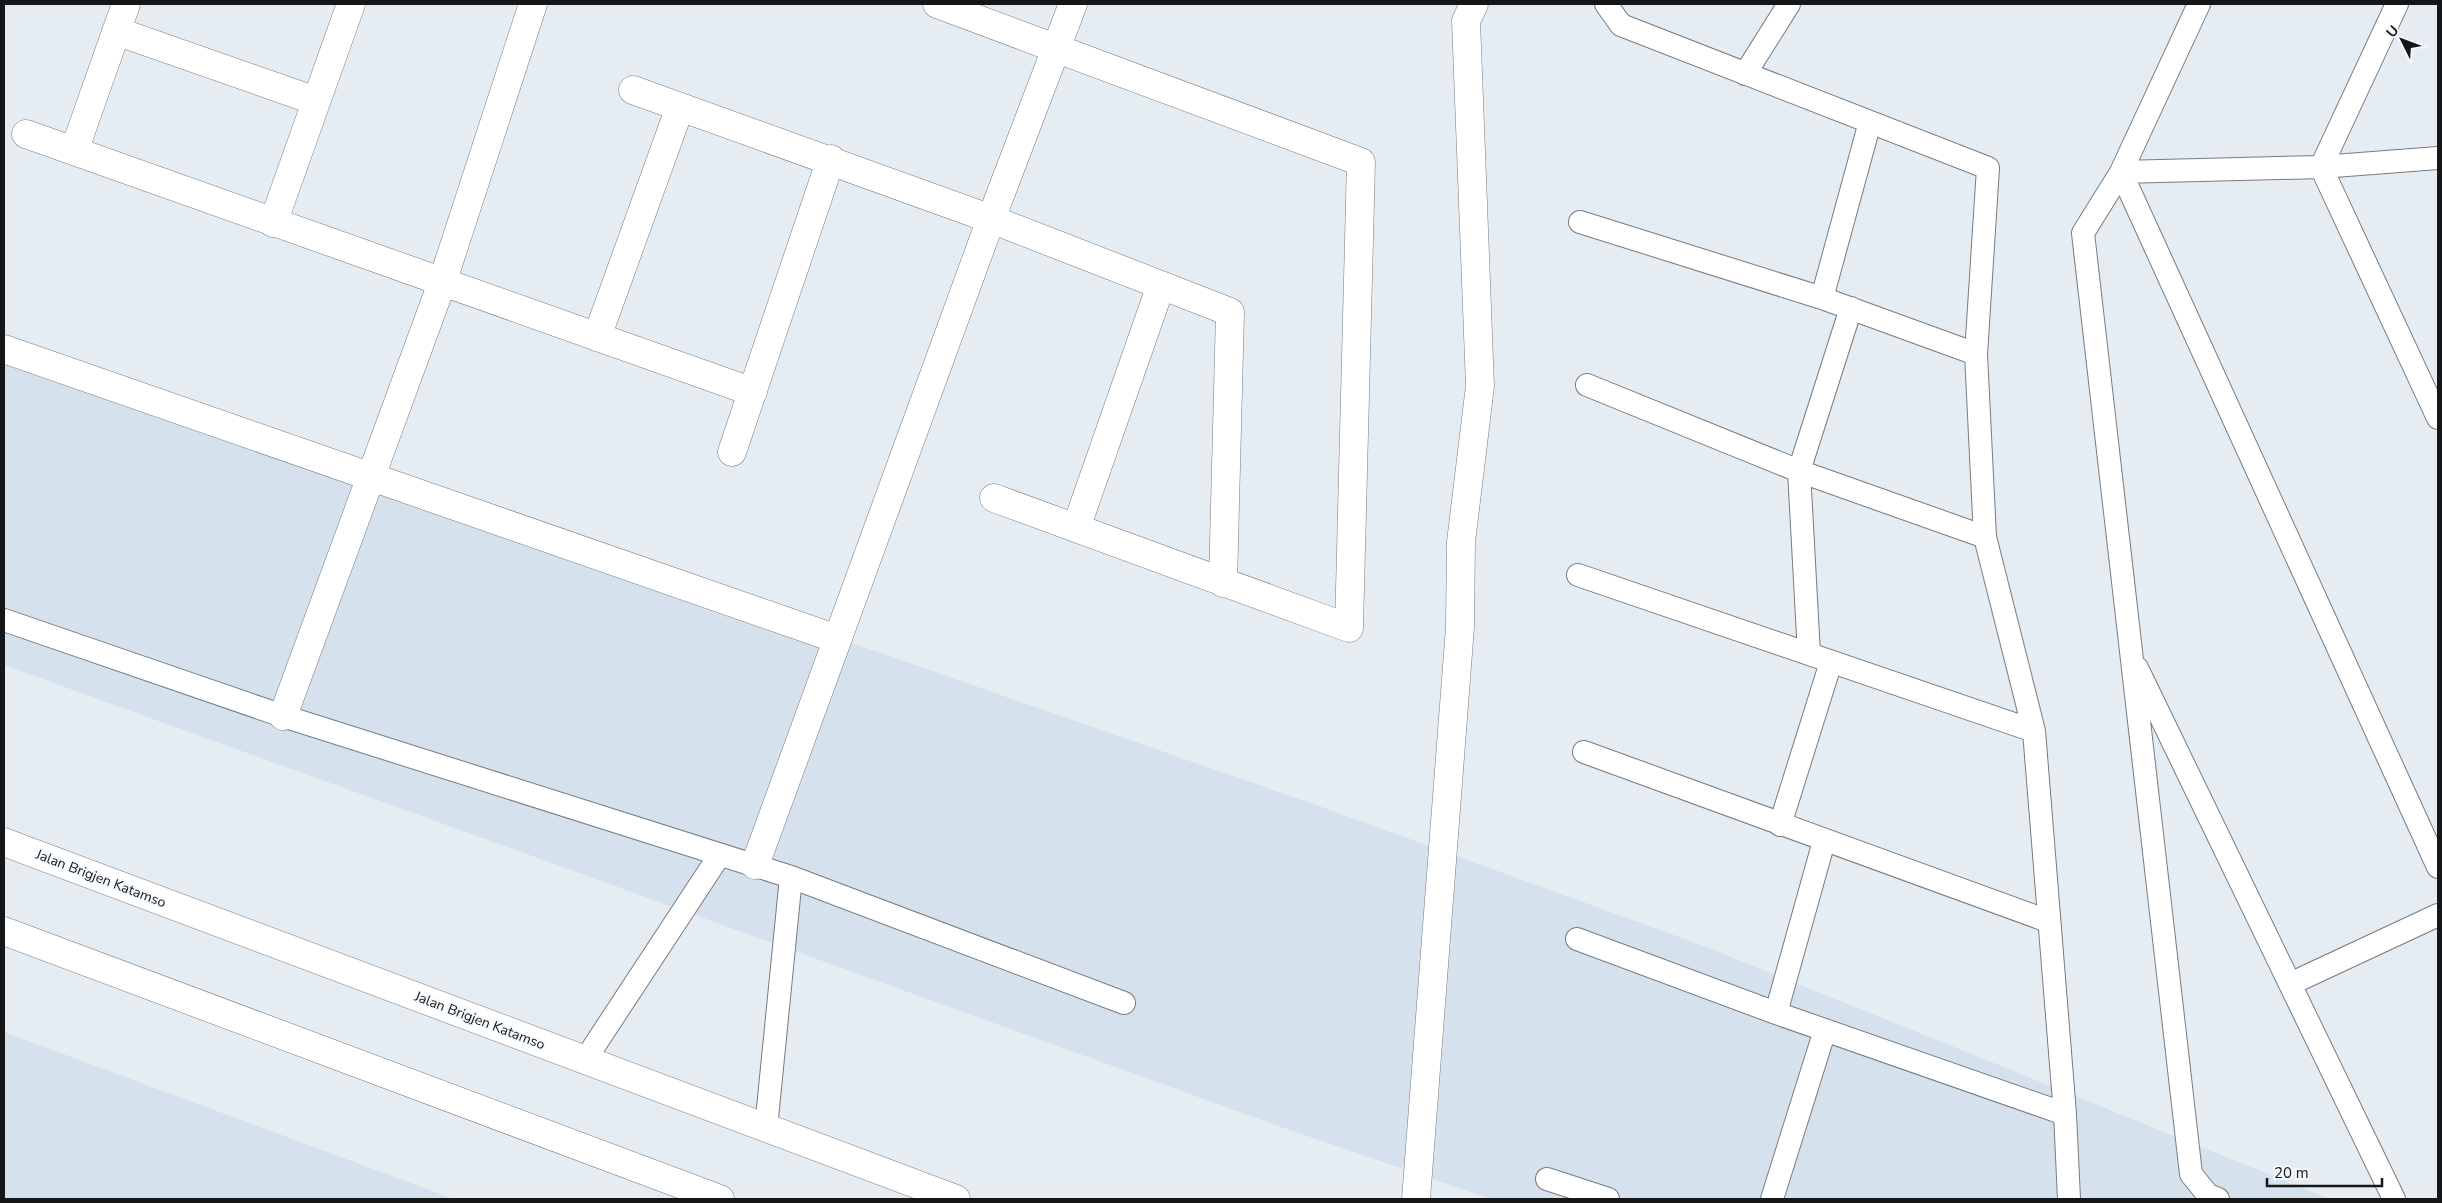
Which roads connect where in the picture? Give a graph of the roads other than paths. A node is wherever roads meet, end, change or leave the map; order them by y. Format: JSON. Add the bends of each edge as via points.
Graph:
{"nodes":[{"id":1,"x":126,"y":4,"type":"edge"},
{"id":2,"x":351,"y":4,"type":"edge"},
{"id":3,"x":533,"y":4,"type":"edge"},
{"id":4,"x":937,"y":4,"type":"edge"},
{"id":5,"x":1073,"y":4,"type":"edge"},
{"id":6,"x":1474,"y":4,"type":"edge"},
{"id":7,"x":1606,"y":4,"type":"edge"},
{"id":8,"x":1789,"y":4,"type":"edge"},
{"id":9,"x":2199,"y":4,"type":"edge"},
{"id":10,"x":2397,"y":4,"type":"edge"},
{"id":11,"x":116,"y":30,"type":"junction"},
{"id":12,"x":1058,"y":47,"type":"junction"},
{"id":13,"x":1745,"y":74,"type":"junction"},
{"id":14,"x":633,"y":90,"type":"dead end"},
{"id":15,"x":316,"y":101,"type":"junction"},
{"id":16,"x":680,"y":106,"type":"junction"},
{"id":17,"x":1870,"y":122,"type":"junction"},
{"id":18,"x":26,"y":134,"type":"dead end"},
{"id":19,"x":74,"y":151,"type":"junction"},
{"id":20,"x":2438,"y":158,"type":"edge"},
{"id":21,"x":831,"y":160,"type":"junction"},
{"id":22,"x":2321,"y":167,"type":"junction"},
{"id":23,"x":2121,"y":172,"type":"junction"},
{"id":24,"x":991,"y":219,"type":"junction"},
{"id":25,"x":1580,"y":222,"type":"dead end"},
{"id":26,"x":273,"y":223,"type":"junction"},
{"id":27,"x":442,"y":283,"type":"junction"},
{"id":28,"x":1161,"y":285,"type":"junction"},
{"id":29,"x":1822,"y":298,"type":"junction"},
{"id":30,"x":1851,"y":308,"type":"junction"},
{"id":31,"x":597,"y":337,"type":"junction"},
{"id":32,"x":4,"y":349,"type":"edge"},
{"id":33,"x":1976,"y":354,"type":"junction"},
{"id":34,"x":1587,"y":385,"type":"dead end"},
{"id":35,"x":752,"y":392,"type":"junction"},
{"id":36,"x":2438,"y":418,"type":"edge"},
{"id":37,"x":732,"y":452,"type":"dead end"},
{"id":38,"x":1799,"y":471,"type":"junction"},
{"id":39,"x":370,"y":478,"type":"junction"},
{"id":40,"x":994,"y":498,"type":"dead end"},
{"id":41,"x":1076,"y":528,"type":"junction"},
{"id":42,"x":1985,"y":537,"type":"junction"},
{"id":43,"x":1578,"y":575,"type":"dead end"},
{"id":44,"x":1223,"y":582,"type":"junction"},
{"id":45,"x":4,"y":620,"type":"edge"},
{"id":46,"x":837,"y":639,"type":"junction"},
{"id":47,"x":2129,"y":652,"type":"junction"},
{"id":48,"x":1809,"y":654,"type":"junction"},
{"id":49,"x":1831,"y":662,"type":"junction"},
{"id":50,"x":283,"y":716,"type":"junction"},
{"id":51,"x":2034,"y":730,"type":"junction"},
{"id":52,"x":1584,"y":752,"type":"dead end"},
{"id":53,"x":1780,"y":825,"type":"junction"},
{"id":54,"x":1824,"y":841,"type":"junction"},
{"id":55,"x":4,"y":842,"type":"edge"},
{"id":56,"x":719,"y":856,"type":"junction"},
{"id":57,"x":755,"y":865,"type":"junction"},
{"id":58,"x":2438,"y":867,"type":"edge"},
{"id":59,"x":791,"y":877,"type":"junction"},
{"id":60,"x":2438,"y":915,"type":"edge"},
{"id":61,"x":2048,"y":921,"type":"junction"},
{"id":62,"x":4,"y":931,"type":"edge"},
{"id":63,"x":1577,"y":939,"type":"dead end"},
{"id":64,"x":2290,"y":984,"type":"junction"},
{"id":65,"x":1124,"y":1003,"type":"dead end"},
{"id":66,"x":1776,"y":1013,"type":"junction"},
{"id":67,"x":1824,"y":1030,"type":"junction"},
{"id":68,"x":585,"y":1060,"type":"junction"},
{"id":69,"x":2065,"y":1114,"type":"junction"},
{"id":70,"x":766,"y":1128,"type":"junction"},
{"id":71,"x":1547,"y":1179,"type":"dead end"},
{"id":72,"x":720,"y":1199,"type":"edge"},
{"id":73,"x":956,"y":1199,"type":"edge"},
{"id":74,"x":1416,"y":1199,"type":"edge"},
{"id":75,"x":1608,"y":1199,"type":"edge"},
{"id":76,"x":1772,"y":1199,"type":"edge"},
{"id":77,"x":2069,"y":1199,"type":"edge"},
{"id":78,"x":2218,"y":1199,"type":"edge"},
{"id":79,"x":2394,"y":1199,"type":"edge"}],
"edges":[{"from":1,"to":11,"type":"main road"},
{"from":2,"to":15,"type":"main road"},
{"from":3,"to":27,"type":"main road"},
{"from":4,"to":12,"type":"main road"},
{"from":5,"to":12,"type":"main road"},
{"from":6,"to":74,"type":"main road","via":[[1466,21],[1480,386],[1461,542],[1460,627]]},
{"from":7,"to":13,"type":"lane","via":[[1621,25]]},
{"from":8,"to":13,"type":"lane"},
{"from":9,"to":23,"type":"lane"},
{"from":10,"to":22,"type":"lane"},
{"from":11,"to":15,"type":"main road"},
{"from":11,"to":19,"type":"main road"},
{"from":12,"to":24,"type":"main road"},
{"from":12,"to":44,"type":"main road","via":[[1361,162],[1349,628]]},
{"from":13,"to":17,"type":"lane"},
{"from":14,"to":16,"type":"main road"},
{"from":15,"to":26,"type":"main road"},
{"from":16,"to":21,"type":"main road"},
{"from":16,"to":31,"type":"main road"},
{"from":17,"to":29,"type":"lane"},
{"from":17,"to":33,"type":"lane","via":[[1988,168]]},
{"from":18,"to":19,"type":"main road"},
{"from":19,"to":26,"type":"main road"},
{"from":20,"to":22,"type":"lane"},
{"from":21,"to":24,"type":"main road"},
{"from":21,"to":35,"type":"main road"},
{"from":22,"to":23,"type":"lane"},
{"from":22,"to":36,"type":"lane"},
{"from":23,"to":47,"type":"lane","via":[[2083,233]]},
{"from":23,"to":58,"type":"lane"},
{"from":24,"to":28,"type":"main road"},
{"from":24,"to":46,"type":"main road"},
{"from":25,"to":29,"type":"lane"},
{"from":26,"to":27,"type":"main road"},
{"from":27,"to":31,"type":"main road"},
{"from":27,"to":39,"type":"main road"},
{"from":28,"to":41,"type":"main road"},
{"from":28,"to":44,"type":"main road","via":[[1230,312]]},
{"from":29,"to":30,"type":"lane"},
{"from":30,"to":33,"type":"lane"},
{"from":30,"to":38,"type":"lane"},
{"from":31,"to":35,"type":"main road"},
{"from":32,"to":39,"type":"main road"},
{"from":33,"to":42,"type":"lane"},
{"from":34,"to":38,"type":"lane"},
{"from":35,"to":37,"type":"main road"},
{"from":38,"to":42,"type":"lane"},
{"from":38,"to":48,"type":"lane"},
{"from":39,"to":46,"type":"main road"},
{"from":39,"to":50,"type":"main road"},
{"from":40,"to":41,"type":"main road"},
{"from":41,"to":44,"type":"main road"},
{"from":42,"to":51,"type":"lane"},
{"from":43,"to":48,"type":"lane"},
{"from":45,"to":50,"type":"lane"},
{"from":46,"to":57,"type":"main road"},
{"from":47,"to":64,"type":"lane"},
{"from":47,"to":78,"type":"lane","via":[[2191,1174],[2208,1195]]},
{"from":48,"to":49,"type":"lane"},
{"from":49,"to":51,"type":"lane"},
{"from":49,"to":53,"type":"lane"},
{"from":50,"to":56,"type":"lane"},
{"from":51,"to":61,"type":"lane"},
{"from":52,"to":53,"type":"lane"},
{"from":53,"to":54,"type":"lane"},
{"from":54,"to":61,"type":"lane"},
{"from":54,"to":66,"type":"lane"},
{"from":55,"to":68,"type":"main road","name":"Jalan Brigjen Katamso"},
{"from":56,"to":57,"type":"lane"},
{"from":56,"to":68,"type":"lane"},
{"from":57,"to":59,"type":"lane"},
{"from":59,"to":65,"type":"lane"},
{"from":59,"to":70,"type":"lane"},
{"from":60,"to":64,"type":"lane"},
{"from":61,"to":69,"type":"lane"},
{"from":62,"to":72,"type":"main road"},
{"from":63,"to":66,"type":"lane"},
{"from":64,"to":79,"type":"lane"},
{"from":66,"to":67,"type":"lane"},
{"from":67,"to":69,"type":"lane"},
{"from":67,"to":76,"type":"lane"},
{"from":68,"to":70,"type":"main road","name":"Jalan Brigjen Katamso"},
{"from":69,"to":77,"type":"lane"},
{"from":70,"to":73,"type":"main road","name":"Jalan Brigjen Katamso"},
{"from":71,"to":75,"type":"lane"}]}
